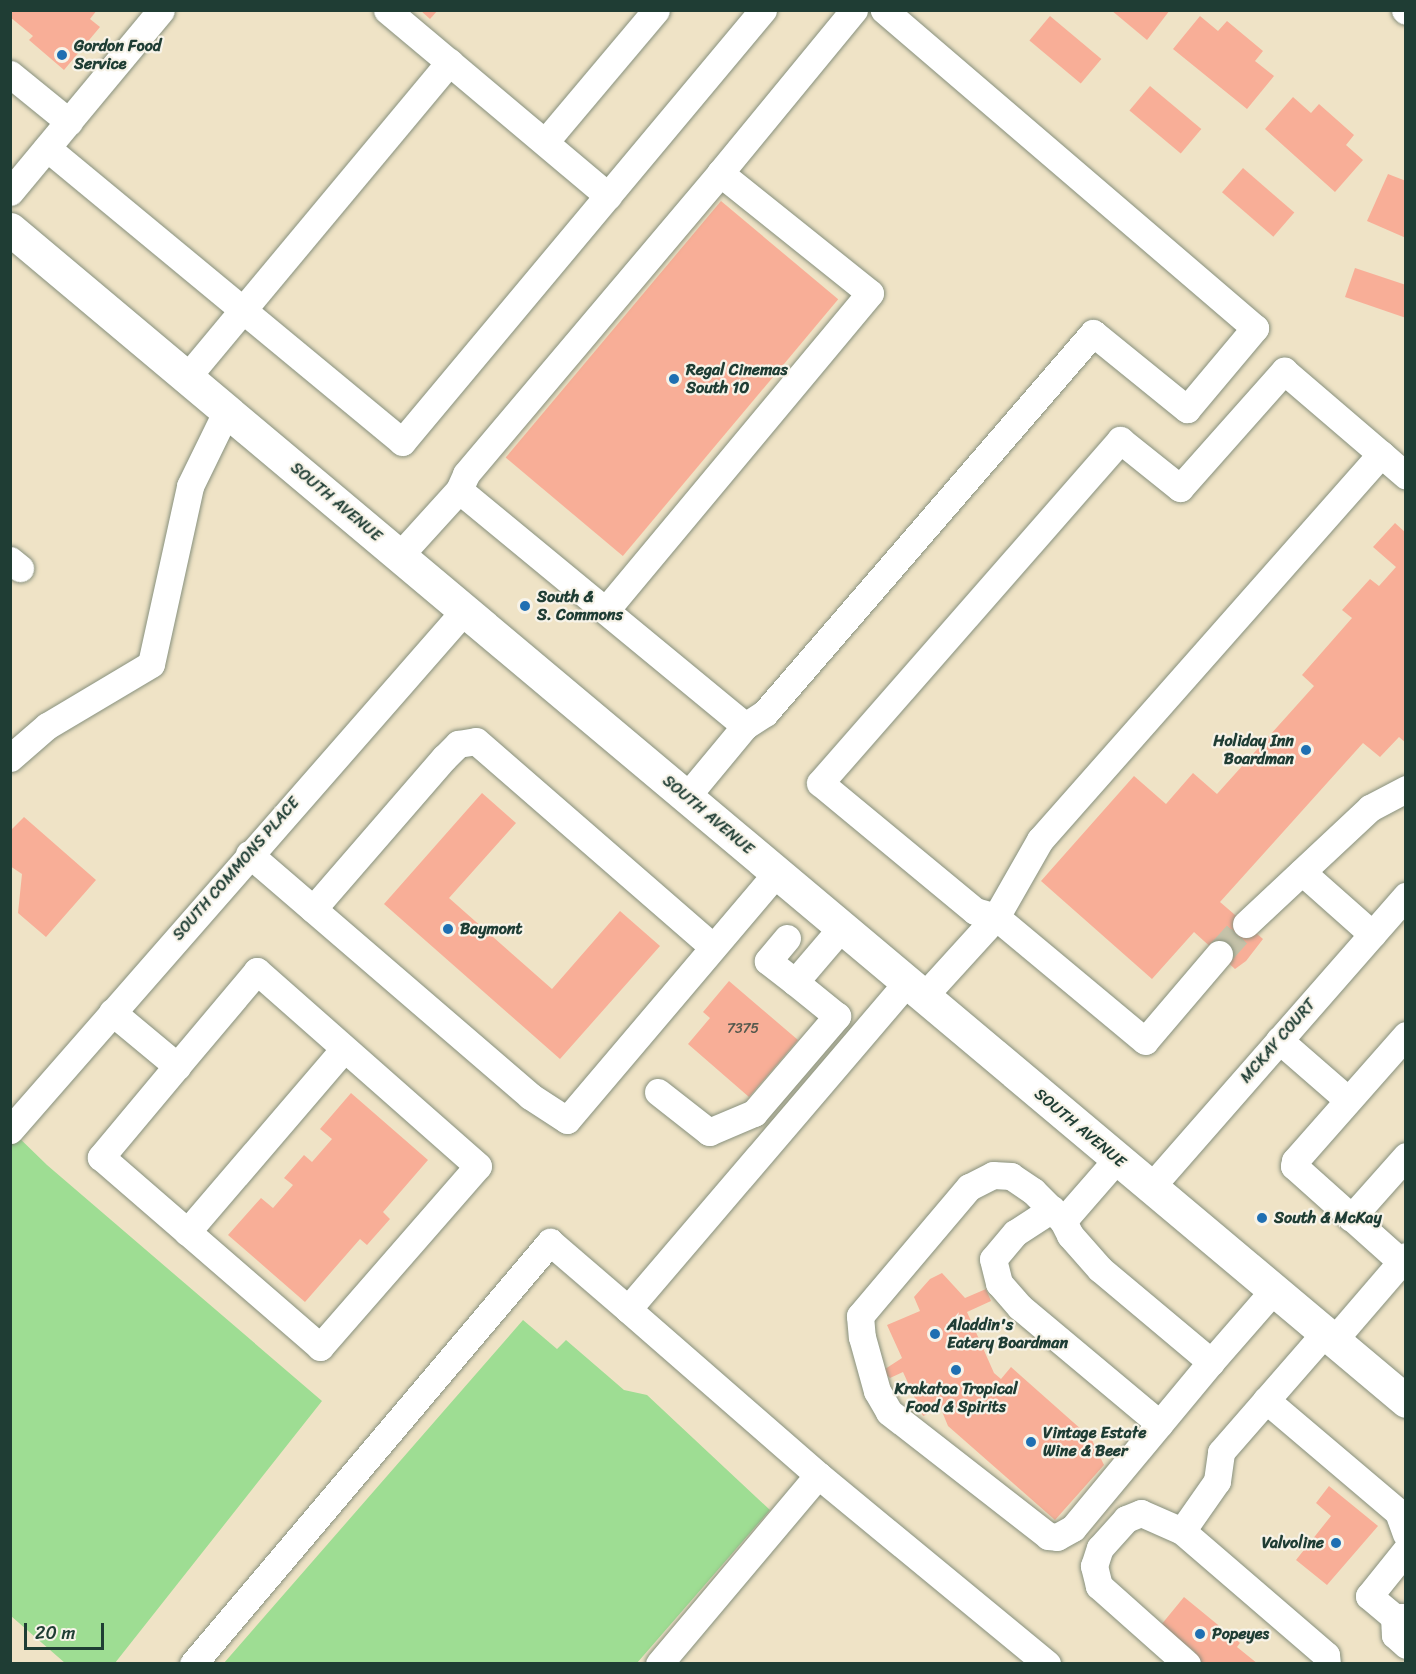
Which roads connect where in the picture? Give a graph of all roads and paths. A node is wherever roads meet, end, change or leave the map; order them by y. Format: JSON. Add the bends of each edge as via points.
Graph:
{"nodes":[{"id":1,"x":161,"y":10,"type":"edge"},
{"id":2,"x":387,"y":10,"type":"edge"},
{"id":3,"x":656,"y":10,"type":"edge"},
{"id":4,"x":764,"y":10,"type":"edge"},
{"id":5,"x":854,"y":10,"type":"edge"},
{"id":6,"x":884,"y":10,"type":"edge"},
{"id":7,"x":449,"y":62,"type":"junction"},
{"id":8,"x":10,"y":74,"type":"edge"},
{"id":9,"x":69,"y":122,"type":"junction"},
{"id":10,"x":544,"y":142,"type":"junction"},
{"id":11,"x":47,"y":148,"type":"junction"},
{"id":12,"x":720,"y":173,"type":"junction"},
{"id":13,"x":10,"y":192,"type":"edge"},
{"id":14,"x":608,"y":196,"type":"junction"},
{"id":15,"x":12,"y":235,"type":"edge"},
{"id":16,"x":243,"y":310,"type":"junction"},
{"id":17,"x":187,"y":376,"type":"junction"},
{"id":18,"x":227,"y":410,"type":"junction"},
{"id":19,"x":1381,"y":454,"type":"junction"},
{"id":20,"x":1406,"y":476,"type":"edge"},
{"id":21,"x":459,"y":490,"type":"junction"},
{"id":22,"x":400,"y":555,"type":"junction"},
{"id":23,"x":606,"y":609,"type":"junction"},
{"id":24,"x":464,"y":610,"type":"junction"},
{"id":25,"x":745,"y":726,"type":"junction"},
{"id":26,"x":10,"y":758,"type":"edge"},
{"id":27,"x":1406,"y":789,"type":"edge"},
{"id":28,"x":686,"y":797,"type":"junction"},
{"id":29,"x":249,"y":854,"type":"junction"},
{"id":30,"x":777,"y":872,"type":"junction"},
{"id":31,"x":1302,"y":872,"type":"junction"},
{"id":32,"x":1406,"y":896,"type":"edge"},
{"id":33,"x":313,"y":909,"type":"junction"},
{"id":34,"x":996,"y":917,"type":"junction"},
{"id":35,"x":1246,"y":924,"type":"tunnel mouth"},
{"id":36,"x":842,"y":927,"type":"junction"},
{"id":37,"x":1372,"y":934,"type":"junction"},
{"id":38,"x":787,"y":938,"type":"dead end"},
{"id":39,"x":713,"y":947,"type":"junction"},
{"id":40,"x":1219,"y":954,"type":"tunnel mouth"},
{"id":41,"x":795,"y":982,"type":"junction"},
{"id":42,"x":915,"y":989,"type":"junction"},
{"id":43,"x":112,"y":1012,"type":"junction"},
{"id":44,"x":1406,"y":1035,"type":"edge"},
{"id":45,"x":1279,"y":1040,"type":"junction"},
{"id":46,"x":344,"y":1049,"type":"junction"},
{"id":47,"x":177,"y":1066,"type":"junction"},
{"id":48,"x":658,"y":1092,"type":"dead end"},
{"id":49,"x":1348,"y":1100,"type":"junction"},
{"id":50,"x":10,"y":1130,"type":"edge"},
{"id":51,"x":1406,"y":1156,"type":"edge"},
{"id":52,"x":1117,"y":1159,"type":"junction"},
{"id":53,"x":1151,"y":1187,"type":"junction"},
{"id":54,"x":1057,"y":1215,"type":"junction"},
{"id":55,"x":1351,"y":1218,"type":"junction"},
{"id":56,"x":187,"y":1232,"type":"junction"},
{"id":57,"x":1404,"y":1261,"type":"edge"},
{"id":58,"x":1273,"y":1291,"type":"junction"},
{"id":59,"x":628,"y":1309,"type":"junction"},
{"id":60,"x":1329,"y":1337,"type":"junction"},
{"id":61,"x":1211,"y":1362,"type":"junction"},
{"id":62,"x":1266,"y":1400,"type":"junction"},
{"id":63,"x":1406,"y":1401,"type":"edge"},
{"id":64,"x":1160,"y":1424,"type":"junction"},
{"id":65,"x":818,"y":1476,"type":"junction"},
{"id":66,"x":1182,"y":1532,"type":"junction"},
{"id":67,"x":1406,"y":1534,"type":"edge"},
{"id":68,"x":1406,"y":1550,"type":"edge"},
{"id":69,"x":1400,"y":1617,"type":"edge"},
{"id":70,"x":1406,"y":1646,"type":"edge"},
{"id":71,"x":194,"y":1664,"type":"edge"},
{"id":72,"x":659,"y":1664,"type":"edge"},
{"id":73,"x":1047,"y":1664,"type":"edge"},
{"id":74,"x":1187,"y":1664,"type":"edge"},
{"id":75,"x":1327,"y":1664,"type":"edge"}],
"edges":[{"from":1,"to":9,"type":"street"},
{"from":2,"to":7,"type":"street"},
{"from":3,"to":10,"type":"street"},
{"from":4,"to":14,"type":"street"},
{"from":5,"to":12,"type":"street"},
{"from":6,"to":25,"type":"street","via":[[1255,328],[1186,409],[1093,333],[765,713]]},
{"from":7,"to":10,"type":"street"},
{"from":7,"to":16,"type":"street"},
{"from":8,"to":9,"type":"street"},
{"from":9,"to":11,"type":"street"},
{"from":10,"to":14,"type":"street"},
{"from":11,"to":13,"type":"street"},
{"from":11,"to":16,"type":"street"},
{"from":12,"to":21,"type":"street","via":[[466,474]]},
{"from":12,"to":23,"type":"street","via":[[870,293]]},
{"from":14,"to":16,"type":"street","via":[[402,442]]},
{"from":15,"to":17,"type":"main road","name":"SOUTH AVENUE"},
{"from":16,"to":17,"type":"street"},
{"from":17,"to":18,"type":"main road","name":"SOUTH AVENUE"},
{"from":18,"to":22,"type":"main road","name":"SOUTH AVENUE"},
{"from":18,"to":26,"type":"street","via":[[190,486],[151,664],[47,726]]},
{"from":19,"to":20,"type":"street"},
{"from":19,"to":34,"type":"street","via":[[1040,840]]},
{"from":19,"to":34,"type":"street","via":[[1284,371],[1180,488],[1120,440],[820,783],[975,911]]},
{"from":21,"to":22,"type":"street"},
{"from":21,"to":23,"type":"street"},
{"from":22,"to":24,"type":"main road","name":"SOUTH AVENUE"},
{"from":23,"to":25,"type":"street"},
{"from":24,"to":28,"type":"main road","name":"SOUTH AVENUE"},
{"from":24,"to":29,"type":"street","name":"SOUTH COMMONS PLACE"},
{"from":25,"to":28,"type":"street"},
{"from":27,"to":31,"type":"street","via":[[1370,808]]},
{"from":28,"to":30,"type":"main road","name":"SOUTH AVENUE"},
{"from":29,"to":33,"type":"street"},
{"from":29,"to":43,"type":"street","name":"SOUTH COMMONS PLACE"},
{"from":30,"to":36,"type":"main road","name":"SOUTH AVENUE"},
{"from":30,"to":39,"type":"street"},
{"from":31,"to":35,"type":"street"},
{"from":31,"to":37,"type":"street"},
{"from":32,"to":37,"type":"street","name":"MCKAY COURT"},
{"from":33,"to":39,"type":"street","via":[[444,758],[458,744],[476,741]]},
{"from":33,"to":39,"type":"street","via":[[530,1096],[567,1120]]},
{"from":34,"to":40,"type":"street","via":[[1145,1041]]},
{"from":34,"to":42,"type":"street"},
{"from":36,"to":41,"type":"street"},
{"from":36,"to":42,"type":"main road","name":"SOUTH AVENUE"},
{"from":37,"to":45,"type":"street","name":"MCKAY COURT"},
{"from":38,"to":41,"type":"street","via":[[768,961]]},
{"from":41,"to":48,"type":"street","via":[[837,1016],[754,1113],[709,1132]]},
{"from":42,"to":52,"type":"main road","name":"SOUTH AVENUE"},
{"from":42,"to":59,"type":"street"},
{"from":43,"to":47,"type":"street"},
{"from":43,"to":50,"type":"street","name":"SOUTH COMMONS PLACE"},
{"from":44,"to":49,"type":"street"},
{"from":45,"to":49,"type":"street"},
{"from":45,"to":53,"type":"street","name":"MCKAY COURT"},
{"from":46,"to":47,"type":"street","via":[[257,971]]},
{"from":46,"to":56,"type":"street"},
{"from":46,"to":56,"type":"street","via":[[478,1166],[320,1347]]},
{"from":47,"to":56,"type":"street","via":[[101,1157]]},
{"from":49,"to":55,"type":"street","via":[[1294,1166]]},
{"from":51,"to":55,"type":"street"},
{"from":52,"to":53,"type":"main road","name":"SOUTH AVENUE"},
{"from":52,"to":54,"type":"street"},
{"from":53,"to":58,"type":"main road","name":"SOUTH AVENUE"},
{"from":54,"to":61,"type":"street","via":[[1100,1269]]},
{"from":54,"to":64,"type":"street","via":[[1015,1233],[993,1259],[999,1283],[1020,1307]]},
{"from":54,"to":64,"type":"street","via":[[1011,1176],[993,1175],[969,1187],[861,1316],[862,1337],[877,1391],[890,1412],[910,1430],[950,1456],[1048,1536],[1065,1534],[1073,1528]]},
{"from":55,"to":57,"type":"street"},
{"from":57,"to":60,"type":"street"},
{"from":58,"to":60,"type":"main road","name":"SOUTH AVENUE"},
{"from":58,"to":61,"type":"street"},
{"from":59,"to":65,"type":"street"},
{"from":59,"to":71,"type":"street","via":[[550,1242]]},
{"from":60,"to":62,"type":"street"},
{"from":60,"to":63,"type":"main road","name":"SOUTH AVENUE"},
{"from":61,"to":64,"type":"street"},
{"from":62,"to":66,"type":"street","via":[[1221,1452],[1217,1481]]},
{"from":62,"to":67,"type":"street","via":[[1398,1512]]},
{"from":65,"to":72,"type":"street"},
{"from":65,"to":73,"type":"street"},
{"from":66,"to":74,"type":"street","via":[[1141,1513],[1126,1518],[1100,1548],[1094,1566],[1099,1586],[1113,1601]]},
{"from":66,"to":75,"type":"street","via":[[1326,1655]]},
{"from":68,"to":69,"type":"street","via":[[1369,1596]]},
{"from":69,"to":70,"type":"street","via":[[1395,1635]]}]}
